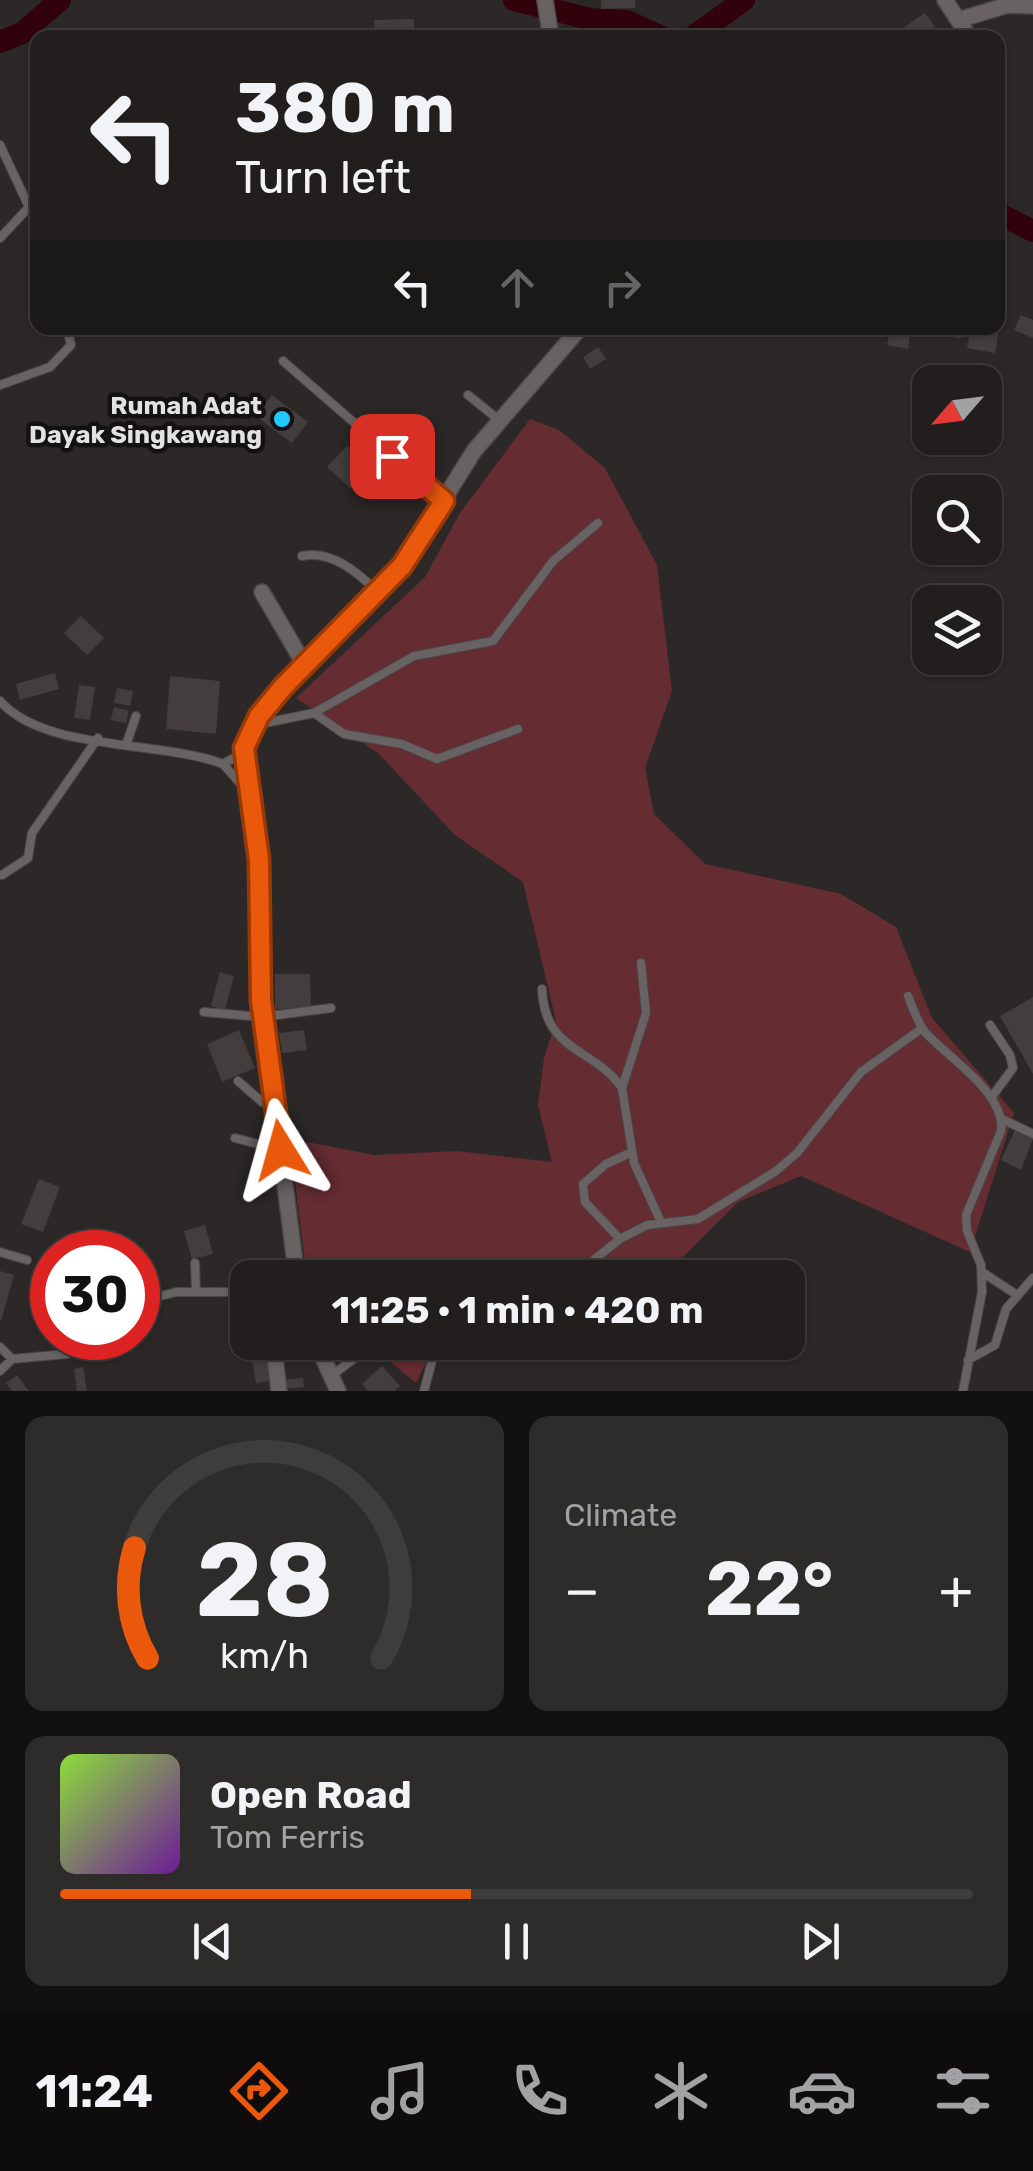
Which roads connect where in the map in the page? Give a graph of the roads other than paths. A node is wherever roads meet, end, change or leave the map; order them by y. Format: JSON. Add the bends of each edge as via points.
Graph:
{"nodes":[{"id":1,"x":944,"y":0,"type":"edge"},
{"id":2,"x":546,"y":5,"type":"edge"},
{"id":3,"x":1033,"y":6,"type":"edge"},
{"id":4,"x":958,"y":20,"type":"junction"},
{"id":5,"x":550,"y":30,"type":"edge"},
{"id":6,"x":965,"y":30,"type":"edge"},
{"id":7,"x":0,"y":145,"type":"edge"},
{"id":8,"x":30,"y":204,"type":"edge"},
{"id":9,"x":30,"y":213,"type":"edge"},
{"id":10,"x":0,"y":238,"type":"edge"},
{"id":11,"x":69,"y":335,"type":"edge"},
{"id":12,"x":574,"y":335,"type":"edge"},
{"id":13,"x":283,"y":361,"type":"dead end"},
{"id":14,"x":0,"y":385,"type":"edge"},
{"id":15,"x":468,"y":395,"type":"dead end"},
{"id":16,"x":499,"y":420,"type":"junction"},
{"id":17,"x":444,"y":501,"type":"junction"},
{"id":18,"x":598,"y":524,"type":"dead end"},
{"id":19,"x":302,"y":556,"type":"dead end"},
{"id":20,"x":262,"y":592,"type":"dead end"},
{"id":21,"x":378,"y":592,"type":"junction"},
{"id":22,"x":304,"y":664,"type":"junction"},
{"id":23,"x":0,"y":701,"type":"edge"},
{"id":24,"x":314,"y":712,"type":"junction"},
{"id":25,"x":136,"y":716,"type":"dead end"},
{"id":26,"x":253,"y":726,"type":"junction"},
{"id":27,"x":518,"y":729,"type":"dead end"},
{"id":28,"x":98,"y":738,"type":"junction"},
{"id":29,"x":126,"y":745,"type":"junction"},
{"id":30,"x":243,"y":753,"type":"junction"},
{"id":31,"x":223,"y":764,"type":"junction"},
{"id":32,"x":247,"y":792,"type":"junction"},
{"id":33,"x":2,"y":875,"type":"edge"},
{"id":34,"x":641,"y":963,"type":"dead end"},
{"id":35,"x":542,"y":989,"type":"dead end"},
{"id":36,"x":908,"y":996,"type":"dead end"},
{"id":37,"x":331,"y":1008,"type":"dead end"},
{"id":38,"x":204,"y":1012,"type":"dead end"},
{"id":39,"x":262,"y":1017,"type":"junction"},
{"id":40,"x":990,"y":1025,"type":"dead end"},
{"id":41,"x":922,"y":1028,"type":"junction"},
{"id":42,"x":238,"y":1082,"type":"dead end"},
{"id":43,"x":622,"y":1088,"type":"junction"},
{"id":44,"x":991,"y":1098,"type":"junction"},
{"id":45,"x":276,"y":1107,"type":"junction"},
{"id":46,"x":1002,"y":1118,"type":"junction"},
{"id":47,"x":1033,"y":1134,"type":"edge"},
{"id":48,"x":235,"y":1138,"type":"dead end"},
{"id":49,"x":281,"y":1150,"type":"junction"},
{"id":50,"x":632,"y":1152,"type":"junction"},
{"id":51,"x":660,"y":1220,"type":"junction"},
{"id":52,"x":620,"y":1239,"type":"junction"},
{"id":53,"x":0,"y":1252,"type":"edge"},
{"id":54,"x":27,"y":1260,"type":"dead end"},
{"id":55,"x":295,"y":1260,"type":"edge"},
{"id":56,"x":594,"y":1260,"type":"edge"},
{"id":57,"x":195,"y":1262,"type":"dead end"},
{"id":58,"x":982,"y":1272,"type":"junction"},
{"id":59,"x":1033,"y":1278,"type":"edge"},
{"id":60,"x":196,"y":1292,"type":"junction"},
{"id":61,"x":230,"y":1292,"type":"edge"},
{"id":62,"x":1017,"y":1295,"type":"junction"},
{"id":63,"x":160,"y":1298,"type":"edge"},
{"id":64,"x":0,"y":1347,"type":"edge"},
{"id":65,"x":30,"y":1357,"type":"edge"},
{"id":66,"x":12,"y":1359,"type":"junction"},
{"id":67,"x":275,"y":1360,"type":"edge"},
{"id":68,"x":324,"y":1360,"type":"edge"},
{"id":69,"x":358,"y":1360,"type":"edge"},
{"id":70,"x":433,"y":1360,"type":"edge"},
{"id":71,"x":968,"y":1360,"type":"junction"},
{"id":72,"x":0,"y":1371,"type":"edge"},
{"id":73,"x":335,"y":1384,"type":"edge"},
{"id":74,"x":279,"y":1391,"type":"edge"},
{"id":75,"x":424,"y":1391,"type":"edge"},
{"id":76,"x":963,"y":1391,"type":"edge"}],
"edges":[{"from":1,"to":4,"type":"street"},
{"from":2,"to":5,"type":"street"},
{"from":3,"to":4,"type":"street","via":[[1008,5]]},
{"from":4,"to":6,"type":"street"},
{"from":7,"to":8,"type":"lane"},
{"from":9,"to":10,"type":"lane"},
{"from":11,"to":14,"type":"lane","via":[[63,358]]},
{"from":12,"to":16,"type":"street"},
{"from":13,"to":17,"type":"lane"},
{"from":15,"to":16,"type":"lane"},
{"from":16,"to":17,"type":"street"},
{"from":17,"to":21,"type":"street","via":[[414,552]]},
{"from":18,"to":24,"type":"lane","via":[[554,561],[492,641],[414,656]]},
{"from":19,"to":21,"type":"lane","via":[[338,561]]},
{"from":20,"to":22,"type":"street"},
{"from":21,"to":22,"type":"street"},
{"from":22,"to":26,"type":"street"},
{"from":23,"to":28,"type":"lane","via":[[30,725]]},
{"from":24,"to":26,"type":"lane"},
{"from":24,"to":27,"type":"lane","via":[[344,734],[402,744],[437,759]]},
{"from":25,"to":29,"type":"lane"},
{"from":26,"to":30,"type":"street"},
{"from":28,"to":29,"type":"lane"},
{"from":28,"to":33,"type":"lane","via":[[32,834],[28,858]]},
{"from":29,"to":31,"type":"lane"},
{"from":30,"to":31,"type":"lane"},
{"from":30,"to":32,"type":"street"},
{"from":31,"to":32,"type":"lane"},
{"from":32,"to":39,"type":"street","via":[[259,860]]},
{"from":34,"to":43,"type":"lane","via":[[646,1012]]},
{"from":35,"to":43,"type":"lane","via":[[556,1034]]},
{"from":36,"to":41,"type":"lane"},
{"from":37,"to":39,"type":"lane"},
{"from":38,"to":39,"type":"lane"},
{"from":39,"to":45,"type":"street"},
{"from":40,"to":44,"type":"lane","via":[[1013,1068]]},
{"from":41,"to":44,"type":"lane"},
{"from":41,"to":51,"type":"lane","via":[[861,1072],[776,1171],[698,1219]]},
{"from":42,"to":45,"type":"lane"},
{"from":43,"to":50,"type":"lane"},
{"from":44,"to":46,"type":"lane"},
{"from":45,"to":49,"type":"street"},
{"from":46,"to":47,"type":"lane"},
{"from":46,"to":58,"type":"lane","via":[[966,1215]]},
{"from":48,"to":49,"type":"lane"},
{"from":49,"to":55,"type":"street"},
{"from":50,"to":51,"type":"lane"},
{"from":50,"to":52,"type":"lane","via":[[583,1184],[585,1202]]},
{"from":51,"to":52,"type":"lane"},
{"from":52,"to":56,"type":"lane"},
{"from":53,"to":54,"type":"lane"},
{"from":57,"to":60,"type":"lane"},
{"from":58,"to":62,"type":"lane"},
{"from":58,"to":71,"type":"lane"},
{"from":59,"to":62,"type":"lane"},
{"from":60,"to":61,"type":"lane"},
{"from":60,"to":63,"type":"lane"},
{"from":62,"to":71,"type":"lane","via":[[996,1345]]},
{"from":64,"to":66,"type":"lane"},
{"from":65,"to":66,"type":"lane"},
{"from":66,"to":72,"type":"lane"},
{"from":67,"to":74,"type":"street"},
{"from":68,"to":73,"type":"street"},
{"from":69,"to":73,"type":"lane"},
{"from":70,"to":75,"type":"lane"},
{"from":71,"to":76,"type":"lane"}]}
